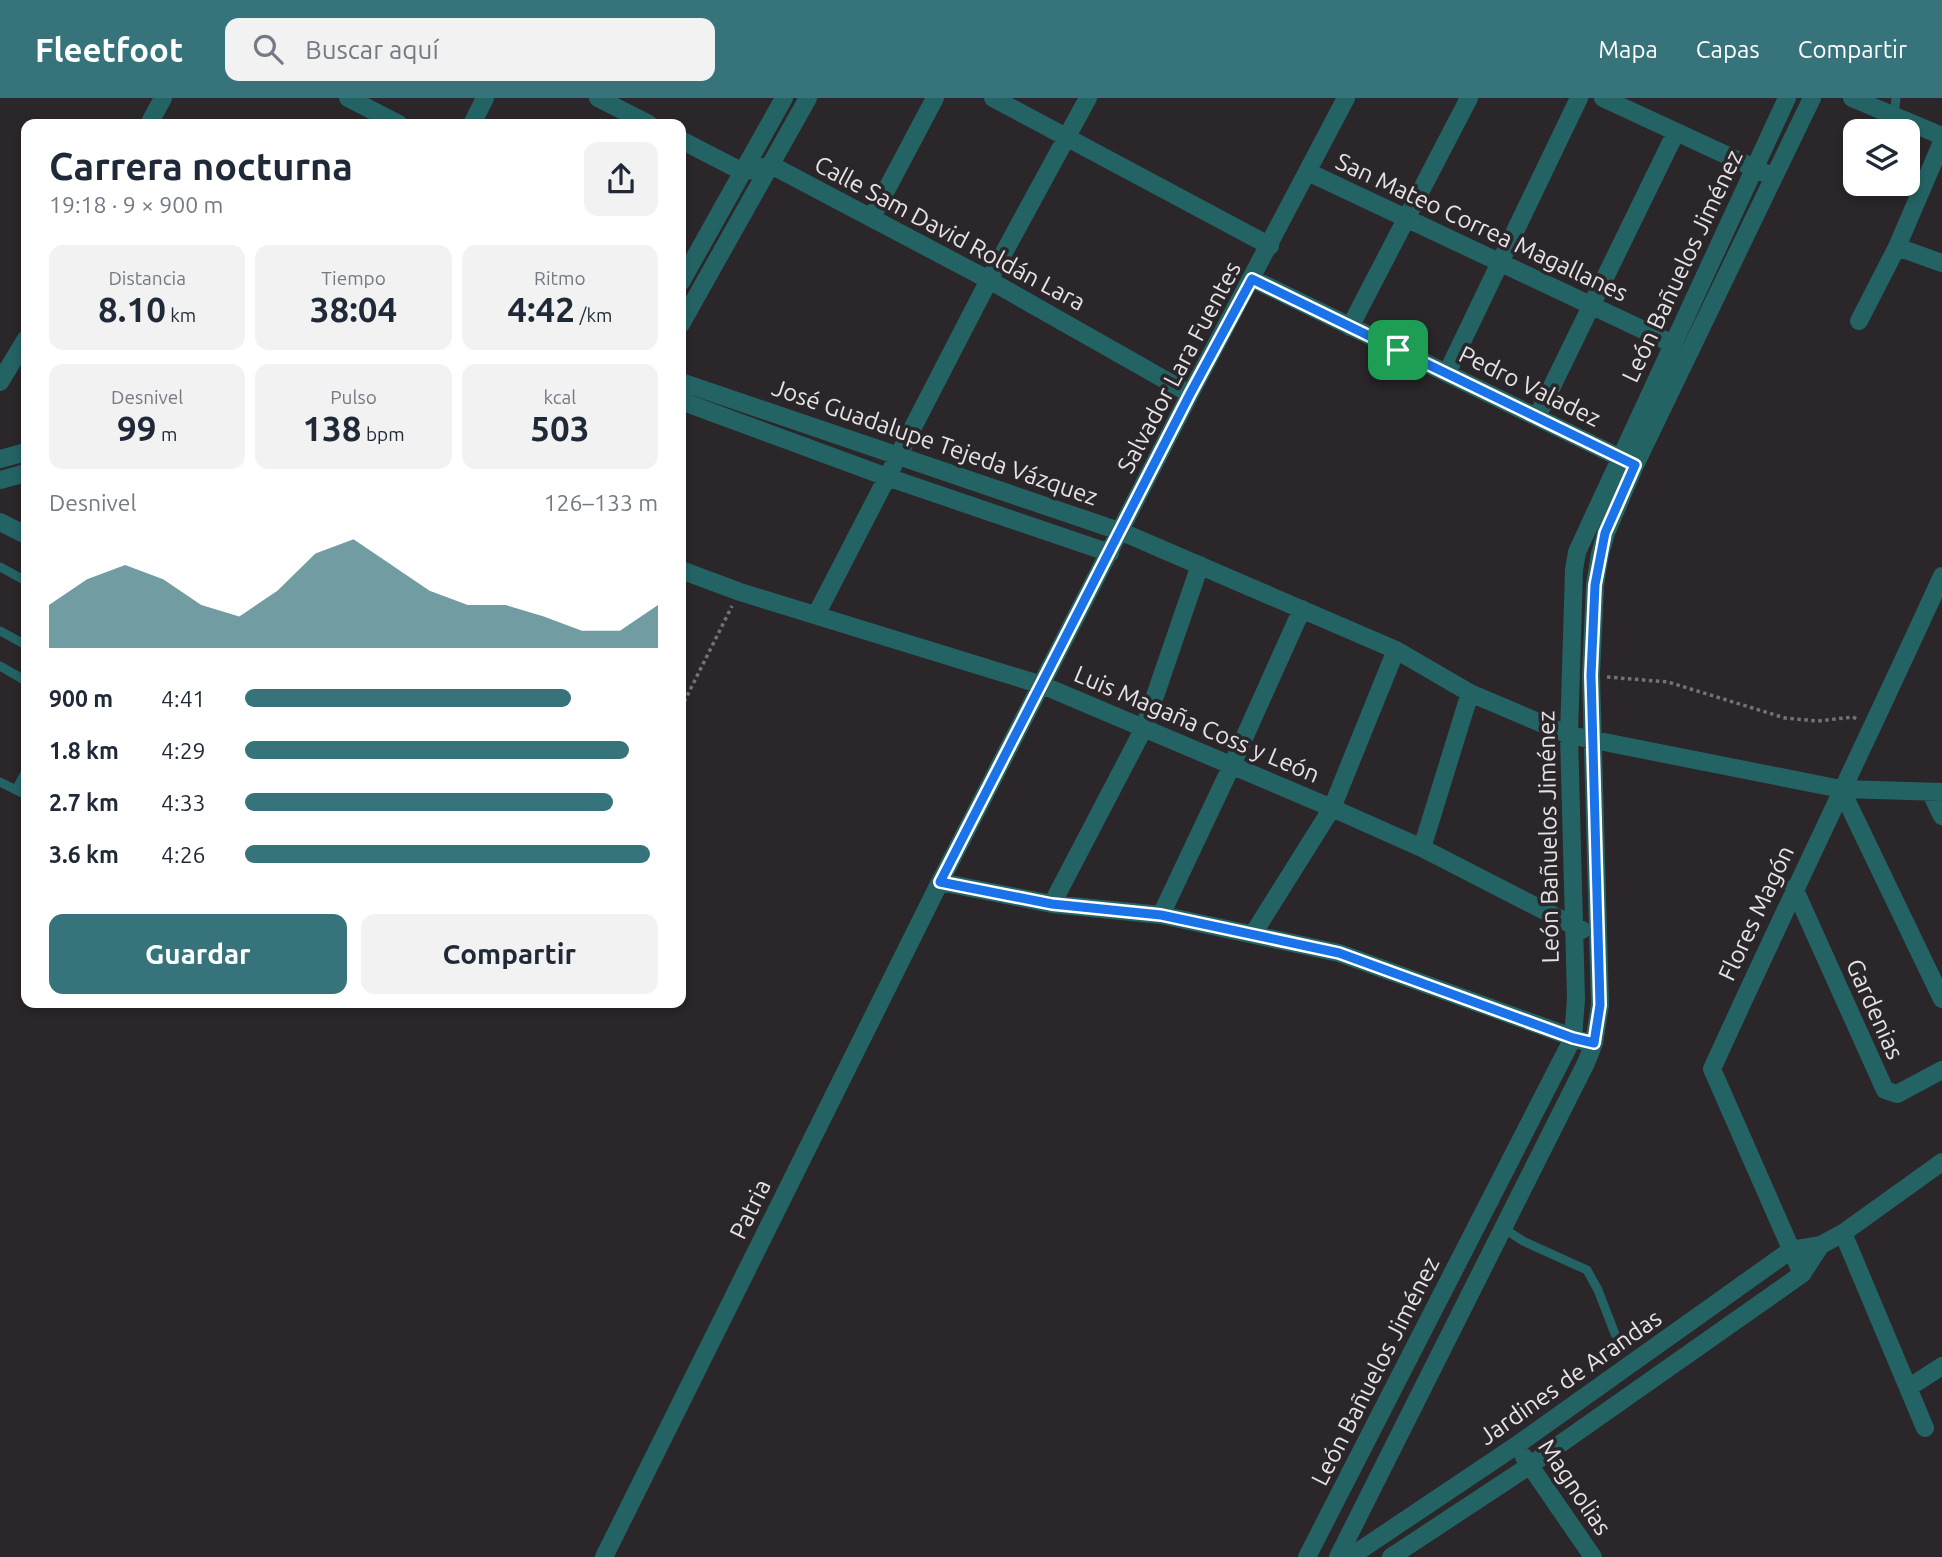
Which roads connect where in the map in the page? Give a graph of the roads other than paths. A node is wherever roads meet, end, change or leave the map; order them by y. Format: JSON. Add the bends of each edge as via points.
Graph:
{"nodes":[{"id":1,"x":163,"y":98,"type":"edge"},
{"id":2,"x":348,"y":98,"type":"edge"},
{"id":3,"x":485,"y":98,"type":"edge"},
{"id":4,"x":598,"y":98,"type":"edge"},
{"id":5,"x":784,"y":98,"type":"edge"},
{"id":6,"x":808,"y":98,"type":"edge"},
{"id":7,"x":935,"y":98,"type":"edge"},
{"id":8,"x":993,"y":98,"type":"edge"},
{"id":9,"x":1087,"y":98,"type":"edge"},
{"id":10,"x":1346,"y":98,"type":"edge"},
{"id":11,"x":1469,"y":98,"type":"edge"},
{"id":12,"x":1579,"y":98,"type":"edge"},
{"id":13,"x":1603,"y":98,"type":"edge"},
{"id":14,"x":1787,"y":98,"type":"edge"},
{"id":15,"x":1812,"y":98,"type":"edge"},
{"id":16,"x":1852,"y":98,"type":"edge"},
{"id":17,"x":1895,"y":107,"type":"edge"},
{"id":18,"x":152,"y":119,"type":"edge"},
{"id":19,"x":388,"y":119,"type":"edge"},
{"id":20,"x":474,"y":119,"type":"edge"},
{"id":21,"x":639,"y":119,"type":"edge"},
{"id":22,"x":1676,"y":132,"type":"junction"},
{"id":23,"x":1942,"y":136,"type":"edge"},
{"id":24,"x":1067,"y":138,"type":"junction"},
{"id":25,"x":1942,"y":142,"type":"edge"},
{"id":26,"x":686,"y":143,"type":"edge"},
{"id":27,"x":771,"y":165,"type":"junction"},
{"id":28,"x":1755,"y":168,"type":"junction"},
{"id":29,"x":743,"y":172,"type":"junction"},
{"id":30,"x":1308,"y":172,"type":"junction"},
{"id":31,"x":1775,"y":177,"type":"junction"},
{"id":32,"x":872,"y":217,"type":"junction"},
{"id":33,"x":1406,"y":220,"type":"junction"},
{"id":34,"x":1269,"y":246,"type":"junction"},
{"id":35,"x":1897,"y":247,"type":"junction"},
{"id":36,"x":1500,"y":262,"type":"junction"},
{"id":37,"x":1942,"y":262,"type":"edge"},
{"id":38,"x":686,"y":273,"type":"edge"},
{"id":39,"x":1252,"y":279,"type":"junction"},
{"id":40,"x":989,"y":280,"type":"junction"},
{"id":41,"x":1591,"y":305,"type":"junction"},
{"id":42,"x":686,"y":315,"type":"edge"},
{"id":43,"x":1859,"y":321,"type":"dead end"},
{"id":44,"x":1350,"y":327,"type":"junction"},
{"id":45,"x":1673,"y":344,"type":"junction"},
{"id":46,"x":21,"y":347,"type":"edge"},
{"id":47,"x":1447,"y":373,"type":"junction"},
{"id":48,"x":0,"y":382,"type":"edge"},
{"id":49,"x":686,"y":384,"type":"edge"},
{"id":50,"x":1190,"y":394,"type":"junction"},
{"id":51,"x":686,"y":403,"type":"edge"},
{"id":52,"x":1537,"y":417,"type":"junction"},
{"id":53,"x":21,"y":453,"type":"edge"},
{"id":54,"x":898,"y":456,"type":"junction"},
{"id":55,"x":0,"y":459,"type":"edge"},
{"id":56,"x":1628,"y":461,"type":"junction"},
{"id":57,"x":21,"y":474,"type":"edge"},
{"id":58,"x":887,"y":477,"type":"junction"},
{"id":59,"x":0,"y":480,"type":"edge"},
{"id":60,"x":0,"y":522,"type":"edge"},
{"id":61,"x":1122,"y":531,"type":"junction"},
{"id":62,"x":21,"y":532,"type":"edge"},
{"id":63,"x":1577,"y":552,"type":"junction"},
{"id":64,"x":1111,"y":553,"type":"junction"},
{"id":65,"x":1600,"y":554,"type":"junction"},
{"id":66,"x":1200,"y":565,"type":"junction"},
{"id":67,"x":0,"y":567,"type":"edge"},
{"id":68,"x":686,"y":572,"type":"edge"},
{"id":69,"x":1942,"y":576,"type":"edge"},
{"id":70,"x":21,"y":578,"type":"edge"},
{"id":71,"x":1302,"y":609,"type":"junction"},
{"id":72,"x":816,"y":615,"type":"junction"},
{"id":73,"x":0,"y":631,"type":"edge"},
{"id":74,"x":21,"y":642,"type":"edge"},
{"id":75,"x":1396,"y":650,"type":"junction"},
{"id":76,"x":0,"y":666,"type":"edge"},
{"id":77,"x":21,"y":678,"type":"edge"},
{"id":78,"x":1042,"y":685,"type":"junction"},
{"id":79,"x":1470,"y":692,"type":"junction"},
{"id":80,"x":1144,"y":728,"type":"junction"},
{"id":81,"x":1569,"y":734,"type":"junction"},
{"id":82,"x":1593,"y":740,"type":"junction"},
{"id":83,"x":1232,"y":765,"type":"junction"},
{"id":84,"x":21,"y":780,"type":"edge"},
{"id":85,"x":0,"y":782,"type":"edge"},
{"id":86,"x":1842,"y":789,"type":"junction"},
{"id":87,"x":16,"y":790,"type":"junction"},
{"id":88,"x":21,"y":792,"type":"edge"},
{"id":89,"x":1936,"y":793,"type":"edge"},
{"id":90,"x":1332,"y":807,"type":"junction"},
{"id":91,"x":1942,"y":816,"type":"edge"},
{"id":92,"x":1422,"y":848,"type":"junction"},
{"id":93,"x":940,"y":882,"type":"junction"},
{"id":94,"x":1794,"y":888,"type":"junction"},
{"id":95,"x":1052,"y":904,"type":"junction"},
{"id":96,"x":1161,"y":915,"type":"junction"},
{"id":97,"x":1574,"y":926,"type":"junction"},
{"id":98,"x":1253,"y":934,"type":"junction"},
{"id":99,"x":1598,"y":937,"type":"junction"},
{"id":100,"x":1942,"y":999,"type":"edge"},
{"id":101,"x":1573,"y":1038,"type":"junction"},
{"id":102,"x":1594,"y":1043,"type":"junction"},
{"id":103,"x":1942,"y":1070,"type":"edge"},
{"id":104,"x":1942,"y":1162,"type":"edge"},
{"id":105,"x":1503,"y":1228,"type":"junction"},
{"id":106,"x":1843,"y":1234,"type":"junction"},
{"id":107,"x":1821,"y":1245,"type":"junction"},
{"id":108,"x":1791,"y":1250,"type":"junction"},
{"id":109,"x":1802,"y":1274,"type":"junction"},
{"id":110,"x":1615,"y":1334,"type":"dead end"},
{"id":111,"x":1942,"y":1366,"type":"edge"},
{"id":112,"x":1908,"y":1388,"type":"junction"},
{"id":113,"x":1925,"y":1428,"type":"dead end"},
{"id":114,"x":1517,"y":1445,"type":"junction"},
{"id":115,"x":1529,"y":1466,"type":"junction"},
{"id":116,"x":1443,"y":1495,"type":"junction"},
{"id":117,"x":1455,"y":1513,"type":"junction"},
{"id":118,"x":604,"y":1557,"type":"edge"},
{"id":119,"x":1307,"y":1557,"type":"edge"},
{"id":120,"x":1338,"y":1557,"type":"edge"},
{"id":121,"x":1350,"y":1557,"type":"edge"},
{"id":122,"x":1391,"y":1557,"type":"edge"},
{"id":123,"x":1593,"y":1557,"type":"edge"}],
"edges":[{"from":1,"to":18,"type":"street"},
{"from":2,"to":19,"type":"street"},
{"from":3,"to":20,"type":"street"},
{"from":4,"to":21,"type":"street"},
{"from":5,"to":29,"type":"street"},
{"from":6,"to":27,"type":"street"},
{"from":7,"to":32,"type":"street"},
{"from":8,"to":24,"type":"street"},
{"from":9,"to":24,"type":"street"},
{"from":10,"to":30,"type":"street","name":"Salvador Lara Fuentes"},
{"from":11,"to":33,"type":"street"},
{"from":12,"to":36,"type":"street"},
{"from":13,"to":22,"type":"street"},
{"from":14,"to":28,"type":"street","name":"León Bañuelos Jiménez"},
{"from":15,"to":31,"type":"street","name":"León Bañuelos Jiménez"},
{"from":16,"to":17,"type":"street"},
{"from":17,"to":23,"type":"street"},
{"from":22,"to":28,"type":"street"},
{"from":22,"to":41,"type":"street"},
{"from":24,"to":34,"type":"street"},
{"from":24,"to":40,"type":"street"},
{"from":25,"to":35,"type":"street"},
{"from":26,"to":29,"type":"street"},
{"from":27,"to":29,"type":"street"},
{"from":27,"to":32,"type":"street","name":"Calle Sam David Roldán Lara"},
{"from":27,"to":42,"type":"street"},
{"from":28,"to":31,"type":"street"},
{"from":28,"to":45,"type":"street","name":"León Bañuelos Jiménez"},
{"from":29,"to":38,"type":"street"},
{"from":30,"to":33,"type":"street","name":"San Mateo Correa Magallanes"},
{"from":30,"to":34,"type":"street","name":"Salvador Lara Fuentes"},
{"from":31,"to":56,"type":"street","name":"León Bañuelos Jiménez"},
{"from":32,"to":40,"type":"street","name":"Calle Sam David Roldán Lara"},
{"from":33,"to":36,"type":"street","name":"San Mateo Correa Magallanes"},
{"from":33,"to":44,"type":"street"},
{"from":34,"to":39,"type":"street","name":"Salvador Lara Fuentes"},
{"from":35,"to":37,"type":"street"},
{"from":35,"to":43,"type":"street"},
{"from":36,"to":41,"type":"street","name":"San Mateo Correa Magallanes"},
{"from":36,"to":47,"type":"street"},
{"from":39,"to":44,"type":"street","name":"Pedro Valadez"},
{"from":39,"to":50,"type":"street","name":"Salvador Lara Fuentes"},
{"from":40,"to":50,"type":"street","name":"Calle Sam David Roldán Lara"},
{"from":40,"to":54,"type":"street"},
{"from":41,"to":45,"type":"street","name":"San Mateo Correa Magallanes"},
{"from":41,"to":52,"type":"street"},
{"from":44,"to":47,"type":"street","name":"Pedro Valadez"},
{"from":45,"to":56,"type":"street","name":"León Bañuelos Jiménez"},
{"from":46,"to":48,"type":"street"},
{"from":47,"to":52,"type":"street","name":"Pedro Valadez"},
{"from":49,"to":54,"type":"street","name":"José Guadalupe Tejeda Vázquez"},
{"from":50,"to":61,"type":"street","name":"Salvador Lara Fuentes"},
{"from":51,"to":58,"type":"street","name":"José Guadalupe Tejeda Vázquez"},
{"from":52,"to":56,"type":"street","name":"Pedro Valadez"},
{"from":53,"to":55,"type":"street"},
{"from":54,"to":58,"type":"street"},
{"from":54,"to":61,"type":"street","name":"José Guadalupe Tejeda Vázquez"},
{"from":56,"to":63,"type":"street","name":"León Bañuelos Jiménez"},
{"from":56,"to":65,"type":"street","name":"León Bañuelos Jiménez"},
{"from":57,"to":59,"type":"street"},
{"from":58,"to":64,"type":"street","name":"José Guadalupe Tejeda Vázquez"},
{"from":58,"to":72,"type":"street"},
{"from":60,"to":62,"type":"street"},
{"from":61,"to":64,"type":"street","name":"Salvador Lara Fuentes"},
{"from":61,"to":66,"type":"street","name":"José Guadalupe Tejeda Vázquez"},
{"from":63,"to":65,"type":"street"},
{"from":63,"to":81,"type":"street","name":"León Bañuelos Jiménez"},
{"from":64,"to":78,"type":"street","name":"Salvador Lara Fuentes"},
{"from":65,"to":82,"type":"street","name":"León Bañuelos Jiménez","via":[[1591,675]]},
{"from":66,"to":71,"type":"street","name":"José Guadalupe Tejeda Vázquez"},
{"from":66,"to":80,"type":"street"},
{"from":67,"to":70,"type":"lane"},
{"from":68,"to":72,"type":"street","name":"Luis Magaña Coss y León"},
{"from":69,"to":86,"type":"street","name":"Flores Magón"},
{"from":71,"to":75,"type":"street","name":"José Guadalupe Tejeda Vázquez"},
{"from":71,"to":83,"type":"street"},
{"from":72,"to":78,"type":"street","name":"Luis Magaña Coss y León"},
{"from":73,"to":74,"type":"lane"},
{"from":75,"to":79,"type":"street","name":"José Guadalupe Tejeda Vázquez"},
{"from":75,"to":90,"type":"street"},
{"from":76,"to":77,"type":"lane"},
{"from":78,"to":80,"type":"street","name":"Luis Magaña Coss y León"},
{"from":78,"to":93,"type":"street","name":"Salvador Lara Fuentes"},
{"from":79,"to":81,"type":"street","name":"José Guadalupe Tejeda Vázquez"},
{"from":79,"to":92,"type":"street"},
{"from":80,"to":83,"type":"street","name":"Luis Magaña Coss y León"},
{"from":80,"to":95,"type":"street"},
{"from":81,"to":82,"type":"street","name":"José Guadalupe Tejeda Vázquez"},
{"from":81,"to":97,"type":"street","name":"León Bañuelos Jiménez"},
{"from":82,"to":86,"type":"street","name":"José Guadalupe Tejeda Vázquez"},
{"from":82,"to":99,"type":"street","name":"León Bañuelos Jiménez"},
{"from":83,"to":90,"type":"street","name":"Luis Magaña Coss y León"},
{"from":83,"to":96,"type":"street"},
{"from":84,"to":87,"type":"lane"},
{"from":85,"to":87,"type":"lane"},
{"from":86,"to":89,"type":"street","name":"José Guadalupe Tejeda Vázquez"},
{"from":86,"to":94,"type":"street","name":"Flores Magón"},
{"from":86,"to":100,"type":"street"},
{"from":87,"to":88,"type":"lane"},
{"from":89,"to":91,"type":"street"},
{"from":90,"to":92,"type":"street","name":"Luis Magaña Coss y León"},
{"from":90,"to":98,"type":"street"},
{"from":92,"to":97,"type":"street","name":"Luis Magaña Coss y León"},
{"from":93,"to":95,"type":"street"},
{"from":93,"to":118,"type":"street","name":"Patria"},
{"from":94,"to":103,"type":"street","name":"Gardenias","via":[[1885,1090],[1897,1094]]},
{"from":94,"to":108,"type":"street","name":"Flores Magón","via":[[1712,1069]]},
{"from":95,"to":96,"type":"street"},
{"from":96,"to":98,"type":"street"},
{"from":97,"to":99,"type":"street","name":"Luis Magaña Coss y León"},
{"from":97,"to":101,"type":"street","name":"León Bañuelos Jiménez"},
{"from":98,"to":101,"type":"street","via":[[1339,953]]},
{"from":99,"to":102,"type":"street","name":"León Bañuelos Jiménez","via":[[1600,1005]]},
{"from":101,"to":102,"type":"street"},
{"from":101,"to":119,"type":"street","name":"León Bañuelos Jiménez"},
{"from":102,"to":105,"type":"street","name":"León Bañuelos Jiménez"},
{"from":104,"to":106,"type":"street","name":"Jardines de Arandas"},
{"from":105,"to":110,"type":"lane","via":[[1587,1270]]},
{"from":105,"to":120,"type":"street","name":"León Bañuelos Jiménez"},
{"from":106,"to":107,"type":"street","name":"Jardines de Arandas"},
{"from":106,"to":112,"type":"street"},
{"from":107,"to":108,"type":"street","name":"Jardines de Arandas"},
{"from":107,"to":109,"type":"street","name":"Jardines de Arandas"},
{"from":108,"to":109,"type":"street","name":"Flores Magón"},
{"from":108,"to":114,"type":"street","name":"Jardines de Arandas"},
{"from":109,"to":115,"type":"street","name":"Jardines de Arandas"},
{"from":111,"to":112,"type":"street"},
{"from":112,"to":113,"type":"street"},
{"from":114,"to":115,"type":"street","name":"Magnolias"},
{"from":114,"to":116,"type":"street","name":"Jardines de Arandas"},
{"from":115,"to":117,"type":"street","name":"Jardines de Arandas"},
{"from":115,"to":123,"type":"street","name":"Magnolias"},
{"from":116,"to":117,"type":"street"},
{"from":116,"to":121,"type":"street","name":"Jardines de Arandas"},
{"from":117,"to":122,"type":"street","name":"Jardines de Arandas"}]}
